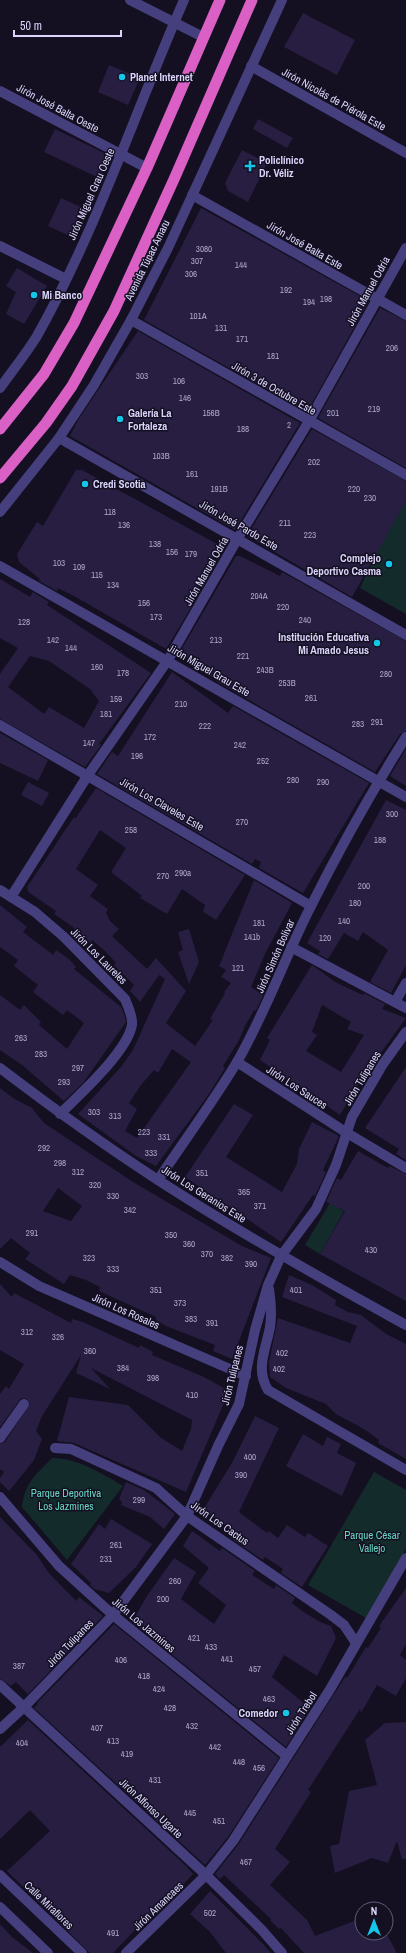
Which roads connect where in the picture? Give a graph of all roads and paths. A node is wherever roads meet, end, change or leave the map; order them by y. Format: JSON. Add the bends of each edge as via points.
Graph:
{"nodes":[{"id":1,"x":130,"y":0,"type":"edge"},
{"id":2,"x":184,"y":0,"type":"edge"},
{"id":3,"x":220,"y":0,"type":"edge"},
{"id":4,"x":252,"y":0,"type":"edge"},
{"id":5,"x":282,"y":0,"type":"edge"},
{"id":6,"x":174,"y":23,"type":"junction"},
{"id":7,"x":203,"y":37,"type":"junction"},
{"id":8,"x":251,"y":66,"type":"junction"},
{"id":9,"x":0,"y":91,"type":"edge"},
{"id":10,"x":406,"y":153,"type":"edge"},
{"id":11,"x":121,"y":155,"type":"junction"},
{"id":12,"x":147,"y":168,"type":"junction"},
{"id":13,"x":192,"y":195,"type":"junction"},
{"id":14,"x":0,"y":246,"type":"edge"},
{"id":15,"x":406,"y":248,"type":"edge"},
{"id":16,"x":66,"y":279,"type":"junction"},
{"id":17,"x":377,"y":299,"type":"junction"},
{"id":18,"x":406,"y":315,"type":"edge"},
{"id":19,"x":131,"y":320,"type":"junction"},
{"id":20,"x":0,"y":388,"type":"edge"},
{"id":21,"x":309,"y":422,"type":"junction"},
{"id":22,"x":0,"y":429,"type":"edge"},
{"id":23,"x":59,"y":438,"type":"junction"},
{"id":24,"x":406,"y":475,"type":"edge"},
{"id":25,"x":0,"y":478,"type":"edge"},
{"id":26,"x":0,"y":512,"type":"edge"},
{"id":27,"x":238,"y":538,"type":"junction"},
{"id":28,"x":0,"y":566,"type":"edge"},
{"id":29,"x":406,"y":635,"type":"edge"},
{"id":30,"x":168,"y":660,"type":"junction"},
{"id":31,"x":0,"y":725,"type":"edge"},
{"id":32,"x":406,"y":737,"type":"edge"},
{"id":33,"x":88,"y":775,"type":"junction"},
{"id":34,"x":378,"y":782,"type":"junction"},
{"id":35,"x":406,"y":797,"type":"edge"},
{"id":36,"x":0,"y":890,"type":"edge"},
{"id":37,"x":11,"y":897,"type":"junction"},
{"id":38,"x":311,"y":906,"type":"junction"},
{"id":39,"x":291,"y":948,"type":"junction"},
{"id":40,"x":406,"y":982,"type":"edge"},
{"id":41,"x":395,"y":1002,"type":"junction"},
{"id":42,"x":406,"y":1008,"type":"edge"},
{"id":43,"x":406,"y":1032,"type":"edge"},
{"id":44,"x":237,"y":1062,"type":"junction"},
{"id":45,"x":0,"y":1068,"type":"edge"},
{"id":46,"x":60,"y":1114,"type":"junction"},
{"id":47,"x":347,"y":1133,"type":"junction"},
{"id":48,"x":406,"y":1168,"type":"edge"},
{"id":49,"x":158,"y":1180,"type":"junction"},
{"id":50,"x":281,"y":1256,"type":"junction"},
{"id":51,"x":0,"y":1262,"type":"edge"},
{"id":52,"x":268,"y":1285,"type":"junction"},
{"id":53,"x":406,"y":1325,"type":"edge"},
{"id":54,"x":246,"y":1376,"type":"junction"},
{"id":55,"x":24,"y":1404,"type":"dead end"},
{"id":56,"x":0,"y":1438,"type":"edge"},
{"id":57,"x":55,"y":1448,"type":"dead end"},
{"id":58,"x":406,"y":1470,"type":"edge"},
{"id":59,"x":0,"y":1497,"type":"edge"},
{"id":60,"x":187,"y":1516,"type":"junction"},
{"id":61,"x":406,"y":1558,"type":"edge"},
{"id":62,"x":113,"y":1615,"type":"junction"},
{"id":63,"x":356,"y":1643,"type":"junction"},
{"id":64,"x":0,"y":1685,"type":"edge"},
{"id":65,"x":24,"y":1707,"type":"junction"},
{"id":66,"x":0,"y":1729,"type":"edge"},
{"id":67,"x":287,"y":1756,"type":"junction"},
{"id":68,"x":0,"y":1875,"type":"edge"},
{"id":69,"x":206,"y":1875,"type":"junction"},
{"id":70,"x":0,"y":1907,"type":"edge"},
{"id":71,"x":48,"y":1953,"type":"edge"},
{"id":72,"x":82,"y":1953,"type":"edge"},
{"id":73,"x":126,"y":1953,"type":"edge"},
{"id":74,"x":282,"y":1953,"type":"edge"}],
"edges":[{"from":1,"to":6,"type":"street"},
{"from":2,"to":6,"type":"street","name":"Jirón Miguel Grau Oeste"},
{"from":3,"to":7,"type":"highway"},
{"from":4,"to":25,"type":"highway","name":"Avenida Túpac Amaru","via":[[114,311],[72,386],[46,423]]},
{"from":5,"to":8,"type":"street","name":"Avenida Túpac Amaru"},
{"from":6,"to":7,"type":"street"},
{"from":6,"to":11,"type":"street","name":"Jirón Miguel Grau Oeste"},
{"from":7,"to":12,"type":"highway"},
{"from":8,"to":10,"type":"street","name":"Jirón Nicolás de Piérola Este"},
{"from":8,"to":13,"type":"street","name":"Avenida Túpac Amaru"},
{"from":9,"to":11,"type":"street","name":"Jirón José Balta Oeste"},
{"from":11,"to":12,"type":"street","name":"Jirón José Balta Oeste"},
{"from":11,"to":16,"type":"street","name":"Jirón Miguel Grau Oeste"},
{"from":12,"to":22,"type":"highway","via":[[61,347],[44,374]]},
{"from":13,"to":17,"type":"street","name":"Jirón José Balta Este"},
{"from":13,"to":19,"type":"street","name":"Avenida Túpac Amaru"},
{"from":14,"to":16,"type":"street"},
{"from":15,"to":17,"type":"street","name":"Jirón Manuel Odría"},
{"from":16,"to":20,"type":"street","name":"Jirón Miguel Grau Oeste","via":[[36,337]]},
{"from":17,"to":18,"type":"street","name":"Jirón José Balta Este"},
{"from":17,"to":21,"type":"street","name":"Jirón Manuel Odría"},
{"from":19,"to":21,"type":"street","name":"Jirón 3 de Octubre Este"},
{"from":19,"to":23,"type":"street","name":"Avenida Túpac Amaru","via":[[94,385]]},
{"from":21,"to":24,"type":"street","name":"Jirón 3 de Octubre Este"},
{"from":21,"to":27,"type":"street","name":"Jirón Manuel Odría"},
{"from":23,"to":26,"type":"street","name":"Avenida Túpac Amaru"},
{"from":23,"to":27,"type":"street","name":"Jirón José Pardo Este"},
{"from":27,"to":29,"type":"street","name":"Jirón José Pardo Este"},
{"from":27,"to":30,"type":"street","name":"Jirón Manuel Odría"},
{"from":28,"to":30,"type":"street","name":"Jirón Miguel Grau Este"},
{"from":30,"to":33,"type":"street","name":"Jirón Manuel Odría"},
{"from":30,"to":34,"type":"street","name":"Jirón Miguel Grau Este"},
{"from":31,"to":33,"type":"street","name":"Jirón Los Claveles Este"},
{"from":32,"to":34,"type":"street","name":"Jirón Simón Bolívar"},
{"from":33,"to":37,"type":"street","name":"Jirón Manuel Odría"},
{"from":33,"to":38,"type":"street","name":"Jirón Los Claveles Este"},
{"from":34,"to":35,"type":"street","name":"Jirón Miguel Grau Este"},
{"from":34,"to":38,"type":"street","name":"Jirón Simón Bolívar"},
{"from":36,"to":37,"type":"street","name":"Jirón Los Laureles"},
{"from":37,"to":46,"type":"street","name":"Jirón Los Laureles","via":[[35,912],[64,938],[125,999],[130,1011],[132,1025],[123,1044],[106,1066]]},
{"from":38,"to":39,"type":"street","name":"Jirón Simón Bolívar"},
{"from":39,"to":41,"type":"street"},
{"from":39,"to":44,"type":"street","name":"Jirón Simón Bolívar"},
{"from":40,"to":41,"type":"street"},
{"from":41,"to":42,"type":"street"},
{"from":43,"to":47,"type":"street","name":"Jirón Tulipanes","via":[[362,1098]]},
{"from":44,"to":47,"type":"street","name":"Jirón Los Sauces"},
{"from":44,"to":49,"type":"street","name":"Jirón Simón Bolívar"},
{"from":45,"to":46,"type":"street","name":"Jirón Los Geranios Este"},
{"from":46,"to":49,"type":"street","name":"Jirón Los Geranios Este"},
{"from":47,"to":48,"type":"street","name":"Jirón Los Sauces"},
{"from":47,"to":50,"type":"street","name":"Jirón Tulipanes","via":[[316,1209]]},
{"from":49,"to":50,"type":"street","name":"Jirón Los Geranios Este"},
{"from":50,"to":52,"type":"street","name":"Jirón Tulipanes"},
{"from":50,"to":53,"type":"street","name":"Jirón Los Geranios Este"},
{"from":51,"to":54,"type":"street","name":"Jirón Los Rosales","via":[[39,1286]]},
{"from":52,"to":54,"type":"street","name":"Jirón Tulipanes","via":[[255,1330]]},
{"from":52,"to":58,"type":"street","via":[[271,1312],[261,1370],[268,1390]]},
{"from":54,"to":60,"type":"street","name":"Jirón Tulipanes","via":[[239,1404]]},
{"from":55,"to":56,"type":"street"},
{"from":57,"to":60,"type":"street","name":"Jirón Los Cactus","via":[[71,1449],[156,1488]]},
{"from":59,"to":62,"type":"street","name":"Jirón Los Jazmines","via":[[59,1566]]},
{"from":60,"to":62,"type":"street","name":"Jirón Tulipanes"},
{"from":60,"to":63,"type":"street","name":"Jirón Los Cactus","via":[[331,1615],[344,1625]]},
{"from":61,"to":63,"type":"street","name":"Jirón Trebol"},
{"from":62,"to":65,"type":"street","name":"Jirón Tulipanes"},
{"from":62,"to":67,"type":"street","name":"Jirón Los Jazmines"},
{"from":63,"to":67,"type":"street","name":"Jirón Trebol"},
{"from":64,"to":65,"type":"street","name":"Jirón Alfonso Ugarte"},
{"from":65,"to":66,"type":"street","name":"Jirón Tulipanes"},
{"from":65,"to":69,"type":"street","name":"Jirón Alfonso Ugarte"},
{"from":67,"to":69,"type":"street","name":"Jirón Trebol","via":[[233,1841]]},
{"from":68,"to":72,"type":"street","name":"Calle Miraflores"},
{"from":69,"to":73,"type":"street","name":"Jirón Amancaes"},
{"from":69,"to":74,"type":"street","name":"Jirón Alfonso Ugarte"},
{"from":70,"to":71,"type":"street"}]}
